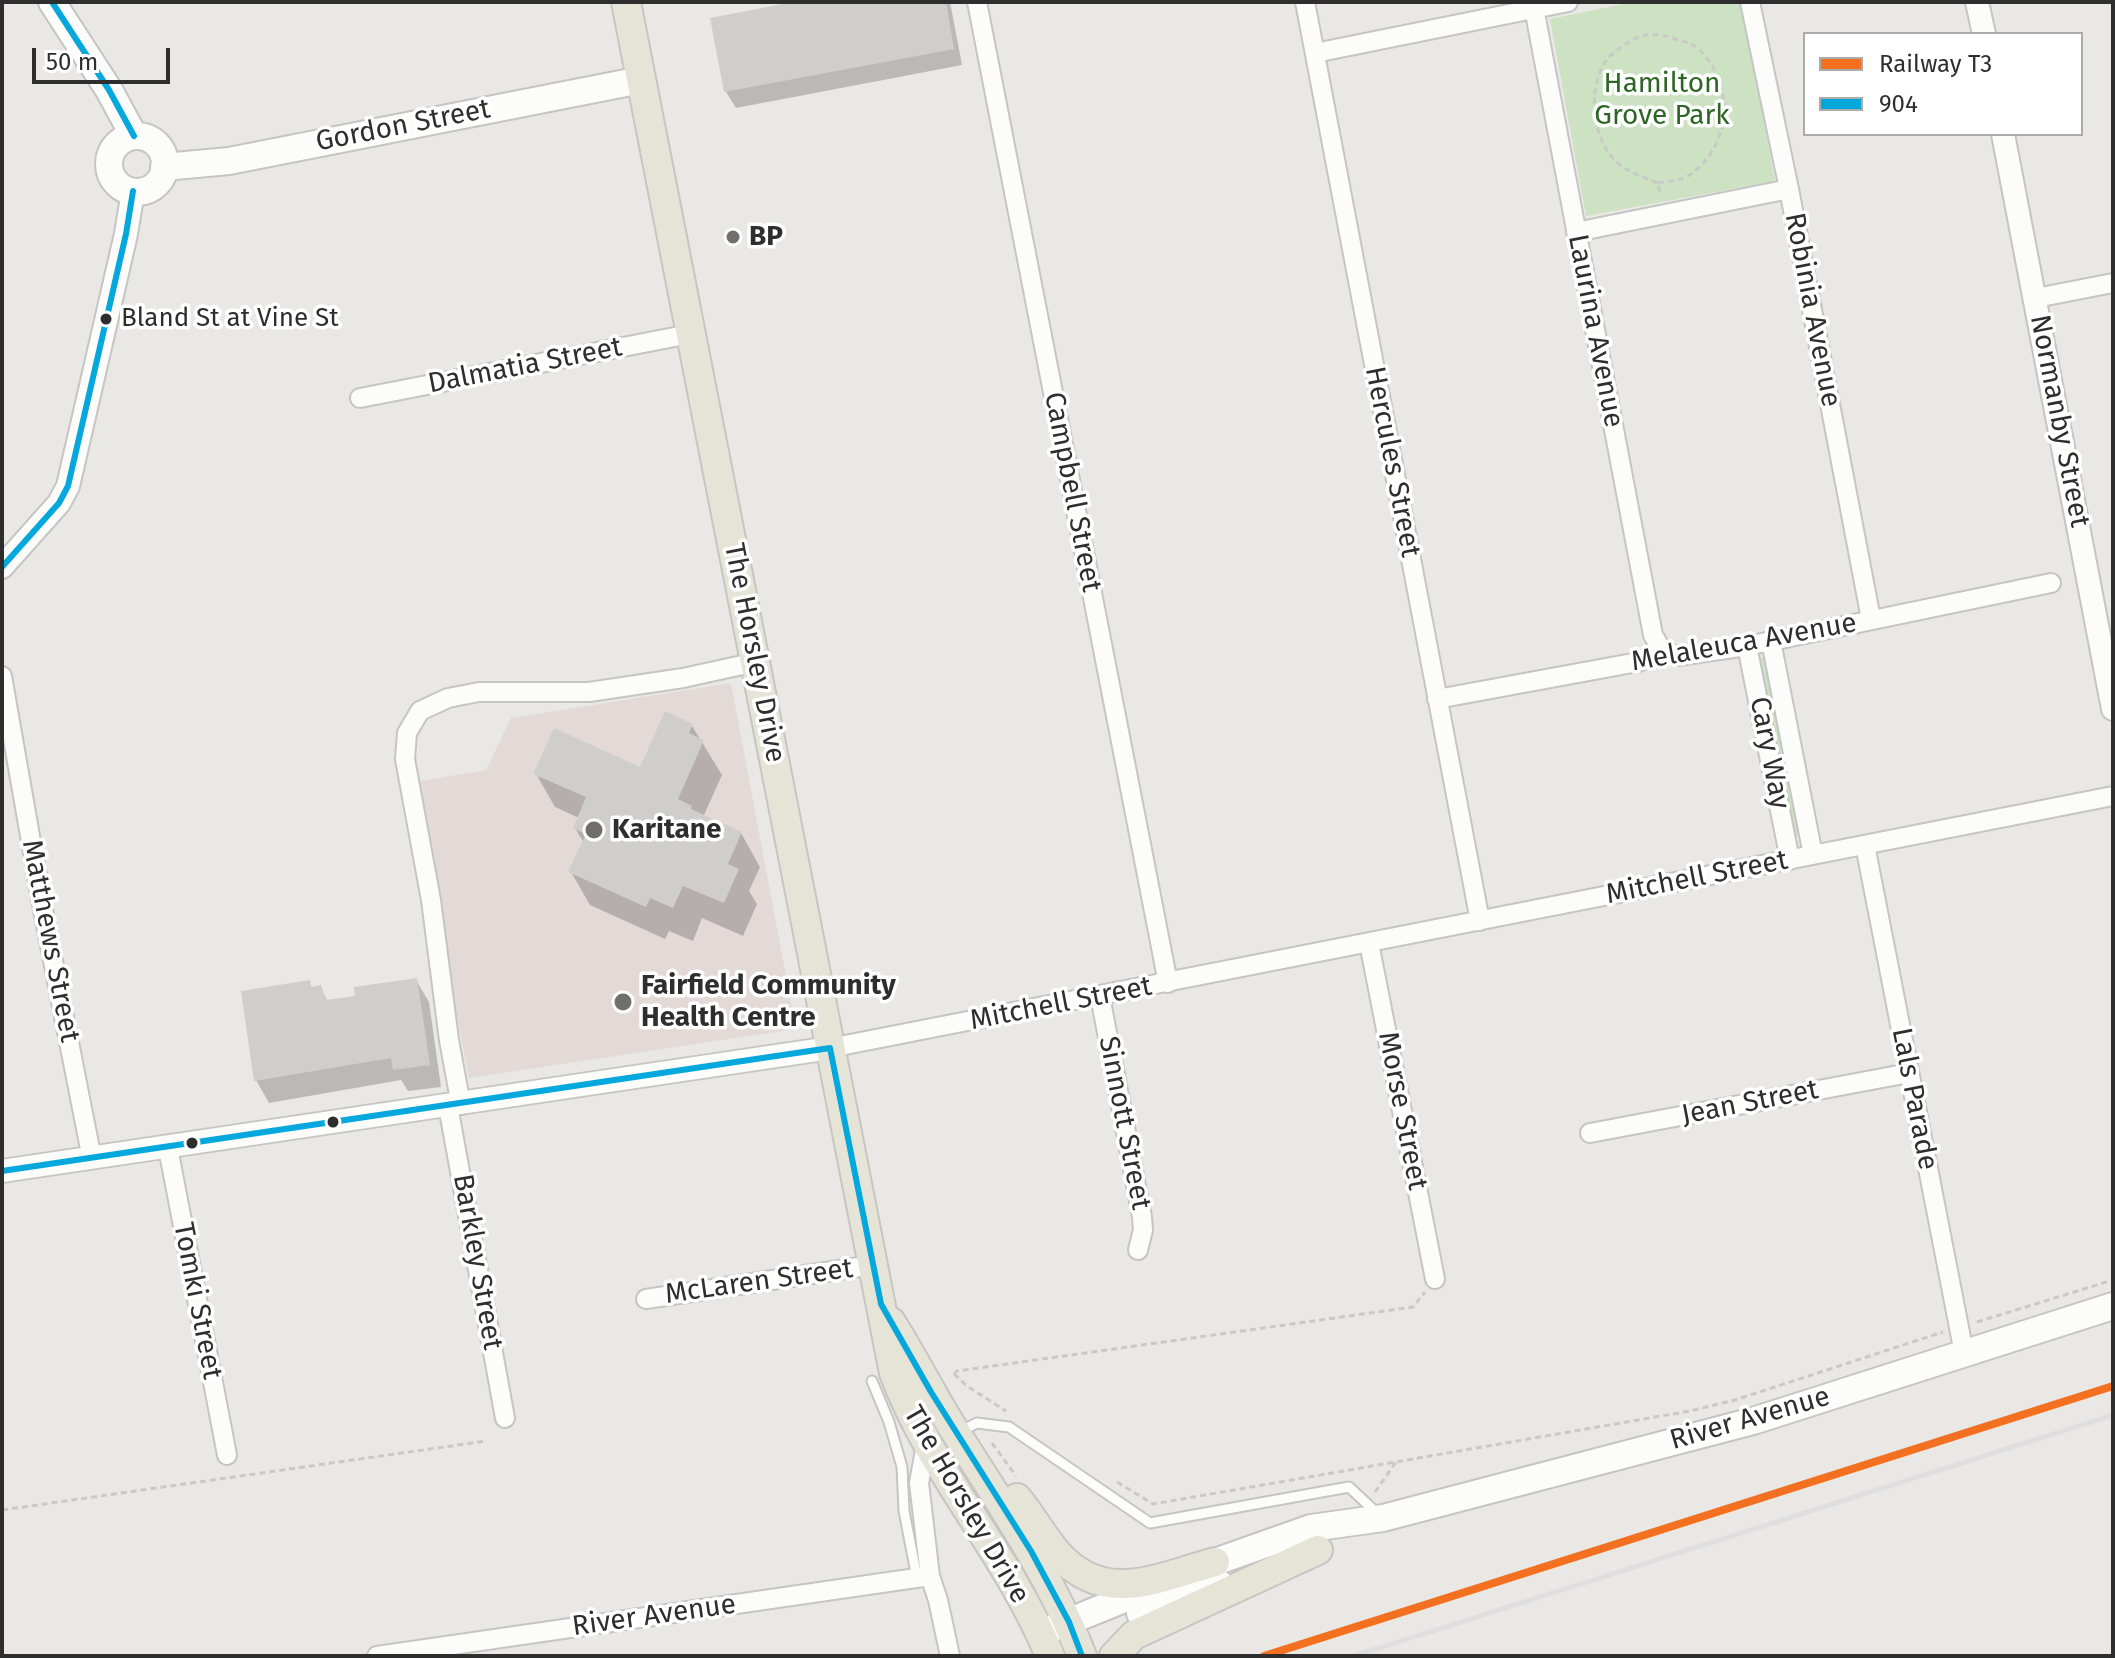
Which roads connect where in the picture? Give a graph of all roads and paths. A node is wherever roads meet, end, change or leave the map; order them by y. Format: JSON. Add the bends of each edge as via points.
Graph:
{"nodes":[{"id":1,"x":52,"y":2,"type":"edge"},
{"id":2,"x":626,"y":2,"type":"edge"},
{"id":3,"x":977,"y":2,"type":"edge"},
{"id":4,"x":1305,"y":2,"type":"edge"},
{"id":5,"x":1568,"y":2,"type":"edge"},
{"id":6,"x":1750,"y":2,"type":"edge"},
{"id":7,"x":1977,"y":2,"type":"edge"},
{"id":8,"x":1534,"y":8,"type":"junction"},
{"id":9,"x":1984,"y":32,"type":"edge"},
{"id":10,"x":1315,"y":53,"type":"junction"},
{"id":11,"x":641,"y":80,"type":"junction"},
{"id":12,"x":134,"y":136,"type":"junction"},
{"id":13,"x":2003,"y":136,"type":"edge"},
{"id":14,"x":164,"y":167,"type":"junction"},
{"id":15,"x":1658,"y":183,"type":"junction"},
{"id":16,"x":1789,"y":189,"type":"junction"},
{"id":17,"x":133,"y":191,"type":"junction"},
{"id":18,"x":1663,"y":214,"type":"junction"},
{"id":19,"x":1576,"y":232,"type":"junction"},
{"id":20,"x":2113,"y":283,"type":"edge"},
{"id":21,"x":2036,"y":298,"type":"junction"},
{"id":22,"x":690,"y":334,"type":"junction"},
{"id":23,"x":360,"y":398,"type":"dead end"},
{"id":24,"x":2,"y":567,"type":"edge"},
{"id":25,"x":2051,"y":583,"type":"dead end"},
{"id":26,"x":1871,"y":619,"type":"junction"},
{"id":27,"x":1771,"y":641,"type":"junction"},
{"id":28,"x":1747,"y":646,"type":"junction"},
{"id":29,"x":1663,"y":652,"type":"junction"},
{"id":30,"x":756,"y":662,"type":"junction"},
{"id":31,"x":2109,"y":671,"type":"edge"},
{"id":32,"x":2,"y":676,"type":"edge"},
{"id":33,"x":1437,"y":699,"type":"junction"},
{"id":34,"x":2113,"y":709,"type":"edge"},
{"id":35,"x":2113,"y":796,"type":"edge"},
{"id":36,"x":1865,"y":845,"type":"junction"},
{"id":37,"x":1813,"y":855,"type":"junction"},
{"id":38,"x":1790,"y":860,"type":"junction"},
{"id":39,"x":1480,"y":921,"type":"junction"},
{"id":40,"x":1369,"y":943,"type":"junction"},
{"id":41,"x":1168,"y":983,"type":"junction"},
{"id":42,"x":1100,"y":996,"type":"junction"},
{"id":43,"x":830,"y":1048,"type":"junction"},
{"id":44,"x":1909,"y":1073,"type":"junction"},
{"id":45,"x":455,"y":1105,"type":"junction"},
{"id":46,"x":1590,"y":1133,"type":"dead end"},
{"id":47,"x":168,"y":1148,"type":"junction"},
{"id":48,"x":92,"y":1159,"type":"junction"},
{"id":49,"x":2,"y":1171,"type":"edge"},
{"id":50,"x":1138,"y":1250,"type":"dead end"},
{"id":51,"x":872,"y":1265,"type":"junction"},
{"id":52,"x":1435,"y":1279,"type":"joint"},
{"id":53,"x":2113,"y":1280,"type":"edge"},
{"id":54,"x":646,"y":1299,"type":"dead end"},
{"id":55,"x":881,"y":1304,"type":"junction"},
{"id":56,"x":2113,"y":1306,"type":"edge"},
{"id":57,"x":1962,"y":1340,"type":"junction"},
{"id":58,"x":954,"y":1374,"type":"dead end"},
{"id":59,"x":872,"y":1381,"type":"dead end"},
{"id":60,"x":505,"y":1418,"type":"dead end"},
{"id":61,"x":486,"y":1441,"type":"dead end"},
{"id":62,"x":963,"y":1444,"type":"junction"},
{"id":63,"x":926,"y":1445,"type":"junction"},
{"id":64,"x":227,"y":1455,"type":"dead end"},
{"id":65,"x":1153,"y":1504,"type":"dead end"},
{"id":66,"x":2,"y":1510,"type":"edge"},
{"id":67,"x":1383,"y":1518,"type":"junction"},
{"id":68,"x":1318,"y":1550,"type":"junction"},
{"id":69,"x":1215,"y":1562,"type":"junction"},
{"id":70,"x":923,"y":1577,"type":"junction"},
{"id":71,"x":1076,"y":1639,"type":"edge"},
{"id":72,"x":1046,"y":1646,"type":"edge"},
{"id":73,"x":377,"y":1656,"type":"edge"},
{"id":74,"x":950,"y":1656,"type":"edge"},
{"id":75,"x":1114,"y":1656,"type":"edge"}],
"edges":[{"from":1,"to":12,"type":"main road"},
{"from":2,"to":11,"type":"main road","name":"The Horsley Drive"},
{"from":3,"to":41,"type":"street","name":"Campbell Street"},
{"from":4,"to":10,"type":"street","name":"Hercules Street"},
{"from":5,"to":8,"type":"street"},
{"from":6,"to":16,"type":"street","name":"Robinia Avenue"},
{"from":7,"to":9,"type":"street"},
{"from":8,"to":10,"type":"street"},
{"from":8,"to":19,"type":"street","name":"Laurina Avenue"},
{"from":10,"to":33,"type":"street","name":"Hercules Street"},
{"from":11,"to":14,"type":"main road","name":"Gordon Street","via":[[229,161]]},
{"from":11,"to":22,"type":"main road","name":"The Horsley Drive"},
{"from":12,"to":14,"type":"main road","via":[[157,144]]},
{"from":12,"to":17,"type":"main road","via":[[118,143],[109,159],[117,184]]},
{"from":13,"to":21,"type":"street","name":"Normanby Street"},
{"from":14,"to":17,"type":"main road","via":[[157,183]]},
{"from":15,"to":15,"type":"path","via":[[1625,169],[1611,156],[1595,115],[1602,66],[1642,35],[1665,35],[1695,45],[1718,76],[1724,100],[1719,139],[1707,158],[1685,178]]},
{"from":15,"to":18,"type":"path"},
{"from":16,"to":18,"type":"street"},
{"from":16,"to":26,"type":"street","name":"Robinia Avenue"},
{"from":17,"to":24,"type":"street","via":[[68,486]]},
{"from":18,"to":19,"type":"street"},
{"from":19,"to":29,"type":"street","name":"Laurina Avenue","via":[[1653,635]]},
{"from":20,"to":21,"type":"street"},
{"from":21,"to":31,"type":"street","name":"Normanby Street"},
{"from":22,"to":23,"type":"street","name":"Dalmatia Street"},
{"from":22,"to":30,"type":"main road","name":"The Horsley Drive"},
{"from":25,"to":26,"type":"street","name":"Melaleuca Avenue"},
{"from":26,"to":27,"type":"street","name":"Melaleuca Avenue"},
{"from":27,"to":28,"type":"street","name":"Melaleuca Avenue"},
{"from":27,"to":37,"type":"street","name":"Cary Way"},
{"from":28,"to":29,"type":"street","name":"Melaleuca Avenue","via":[[1678,656]]},
{"from":28,"to":38,"type":"street","name":"Cary Way"},
{"from":29,"to":33,"type":"street","name":"Melaleuca Avenue","via":[[1638,662]]},
{"from":30,"to":43,"type":"main road","name":"The Horsley Drive"},
{"from":30,"to":45,"type":"street","name":"Barkley Street","via":[[589,692],[479,692],[420,711],[407,733],[405,759],[431,900]]},
{"from":31,"to":34,"type":"street","name":"Normanby Street"},
{"from":32,"to":48,"type":"street","name":"Matthews Street"},
{"from":33,"to":39,"type":"street","name":"Hercules Street"},
{"from":35,"to":36,"type":"street","name":"Mitchell Street"},
{"from":36,"to":37,"type":"street","name":"Mitchell Street"},
{"from":36,"to":44,"type":"street","name":"Lals Parade"},
{"from":37,"to":38,"type":"street","name":"Mitchell Street"},
{"from":38,"to":39,"type":"street","name":"Mitchell Street"},
{"from":39,"to":40,"type":"street","name":"Mitchell Street"},
{"from":40,"to":41,"type":"street","name":"Mitchell Street"},
{"from":40,"to":52,"type":"street","name":"Morse Street"},
{"from":41,"to":42,"type":"street","name":"Mitchell Street"},
{"from":42,"to":43,"type":"street","name":"Mitchell Street"},
{"from":42,"to":50,"type":"street","name":"Sinnott Street","via":[[1142,1217]]},
{"from":43,"to":45,"type":"street","name":"Mitchell Street"},
{"from":43,"to":51,"type":"main road","name":"The Horsley Drive"},
{"from":44,"to":46,"type":"street","name":"Jean Street"},
{"from":44,"to":57,"type":"street","name":"Lals Parade"},
{"from":45,"to":47,"type":"street","name":"Mitchell Street"},
{"from":45,"to":60,"type":"street","name":"Barkley Street"},
{"from":47,"to":48,"type":"street","name":"Mitchell Street"},
{"from":47,"to":64,"type":"street","name":"Tomki Street"},
{"from":48,"to":49,"type":"street","name":"Mitchell Street"},
{"from":51,"to":54,"type":"street","name":"McLaren Street"},
{"from":51,"to":55,"type":"main road","name":"The Horsley Drive"},
{"from":52,"to":58,"type":"path","via":[[1413,1307]]},
{"from":53,"to":57,"type":"path"},
{"from":55,"to":62,"type":"main road","name":"The Horsley Drive"},
{"from":55,"to":63,"type":"main road","name":"The Horsley Drive","via":[[894,1373]]},
{"from":56,"to":57,"type":"main road","name":"River Avenue"},
{"from":57,"to":65,"type":"path","via":[[1690,1411]]},
{"from":57,"to":67,"type":"main road","name":"River Avenue","via":[[1753,1421]]},
{"from":59,"to":70,"type":"lane","via":[[902,1467],[904,1511]]},
{"from":61,"to":66,"type":"path"},
{"from":62,"to":67,"type":"lane","via":[[977,1423],[1009,1427],[1150,1523],[1349,1487]]},
{"from":62,"to":69,"type":"main road","via":[[1001,1479],[1056,1552],[1091,1580],[1122,1586]]},
{"from":62,"to":71,"type":"main road","name":"The Horsley Drive","via":[[1031,1551]]},
{"from":63,"to":70,"type":"street","via":[[919,1483]]},
{"from":63,"to":72,"type":"main road","name":"The Horsley Drive","via":[[994,1549]]},
{"from":67,"to":68,"type":"main road","name":"River Avenue"},
{"from":67,"to":69,"type":"main road","name":"River Avenue","via":[[1311,1528]]},
{"from":68,"to":71,"type":"main road","name":"River Avenue"},
{"from":68,"to":75,"type":"main road","via":[[1134,1635]]},
{"from":69,"to":71,"type":"main road","name":"River Avenue"},
{"from":70,"to":73,"type":"street","name":"River Avenue"},
{"from":70,"to":74,"type":"street","via":[[938,1600]]},
{"from":71,"to":72,"type":"main road","name":"River Avenue"}]}
